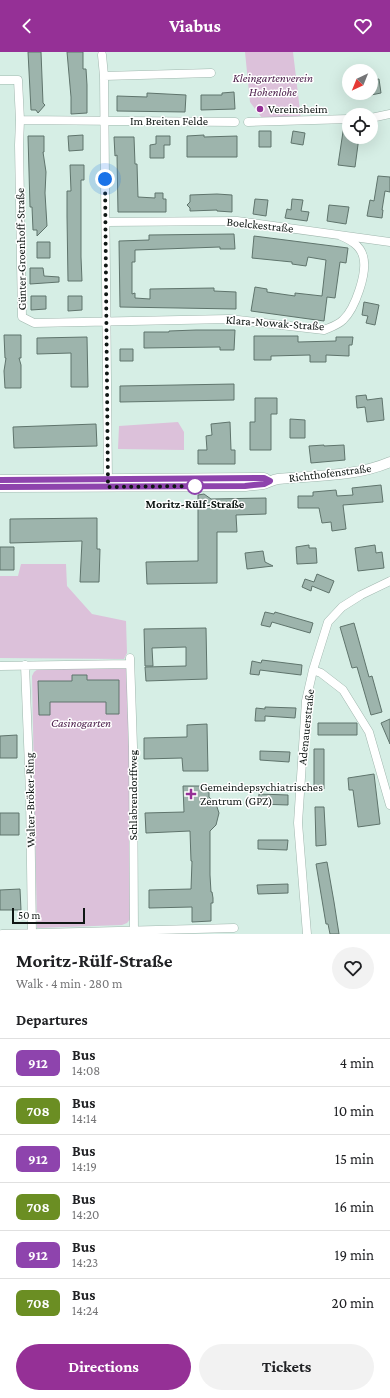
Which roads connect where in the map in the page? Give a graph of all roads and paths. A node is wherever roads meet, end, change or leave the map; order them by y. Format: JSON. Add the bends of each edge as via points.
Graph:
{"nodes":[{"id":1,"x":102,"y":54,"type":"dead end"},
{"id":2,"x":211,"y":74,"type":"dead end"},
{"id":3,"x":104,"y":76,"type":"junction"},
{"id":4,"x":0,"y":80,"type":"edge"},
{"id":5,"x":390,"y":114,"type":"edge"},
{"id":6,"x":378,"y":117,"type":"edge"},
{"id":7,"x":342,"y":119,"type":"edge"},
{"id":8,"x":20,"y":120,"type":"junction"},
{"id":9,"x":104,"y":121,"type":"junction"},
{"id":10,"x":235,"y":122,"type":"dead end"},
{"id":11,"x":248,"y":122,"type":"dead end"},
{"id":12,"x":106,"y":222,"type":"junction"},
{"id":13,"x":341,"y":236,"type":"junction"},
{"id":14,"x":390,"y":242,"type":"edge"},
{"id":15,"x":106,"y":321,"type":"junction"},
{"id":16,"x":390,"y":462,"type":"edge"},
{"id":17,"x":0,"y":480,"type":"edge"},
{"id":18,"x":108,"y":483,"type":"junction"},
{"id":19,"x":0,"y":487,"type":"edge"},
{"id":20,"x":390,"y":581,"type":"edge"},
{"id":21,"x":26,"y":665,"type":"junction"},
{"id":22,"x":0,"y":666,"type":"edge"},
{"id":23,"x":313,"y":670,"type":"junction"},
{"id":24,"x":390,"y":805,"type":"edge"},
{"id":25,"x":234,"y":928,"type":"dead end"},
{"id":26,"x":32,"y":933,"type":"edge"},
{"id":27,"x":134,"y":933,"type":"edge"},
{"id":28,"x":2,"y":934,"type":"edge"},
{"id":29,"x":307,"y":934,"type":"edge"}],
"edges":[{"from":1,"to":3,"type":"street"},
{"from":2,"to":3,"type":"street"},
{"from":3,"to":9,"type":"street"},
{"from":4,"to":8,"type":"street","name":"Günter-Groenhoff-Straße","via":[[18,80]]},
{"from":5,"to":6,"type":"street"},
{"from":7,"to":11,"type":"street"},
{"from":8,"to":9,"type":"street"},
{"from":8,"to":15,"type":"street","name":"Günter-Groenhoff-Straße","via":[[22,317],[34,323]]},
{"from":9,"to":10,"type":"street","name":"Im Breiten Felde"},
{"from":9,"to":12,"type":"street"},
{"from":12,"to":13,"type":"street","name":"Boelckestraße","via":[[237,221]]},
{"from":12,"to":15,"type":"street"},
{"from":13,"to":14,"type":"street","name":"Boelckestraße"},
{"from":13,"to":15,"type":"street","name":"Klara-Nowak-Straße","via":[[359,247],[363,256],[364,271],[350,310],[343,320],[324,330],[229,319]]},
{"from":15,"to":18,"type":"street"},
{"from":16,"to":18,"type":"street","name":"Richthofenstraße","via":[[370,469],[328,476],[245,486]]},
{"from":17,"to":18,"type":"street","name":"Richthofenstraße"},
{"from":18,"to":19,"type":"street","name":"Richthofenstraße"},
{"from":20,"to":23,"type":"street","name":"Adenauerstraße","via":[[342,607],[328,622]]},
{"from":21,"to":22,"type":"street"},
{"from":21,"to":26,"type":"street","name":"Walter-Bröker-Ring"},
{"from":21,"to":27,"type":"street","name":"Schlabrendorffweg","via":[[130,661]]},
{"from":23,"to":24,"type":"street","via":[[343,690],[369,732]]},
{"from":23,"to":29,"type":"street","name":"Adenauerstraße","via":[[306,701],[298,823]]},
{"from":25,"to":27,"type":"street"},
{"from":26,"to":27,"type":"street"},
{"from":26,"to":28,"type":"street"}]}
